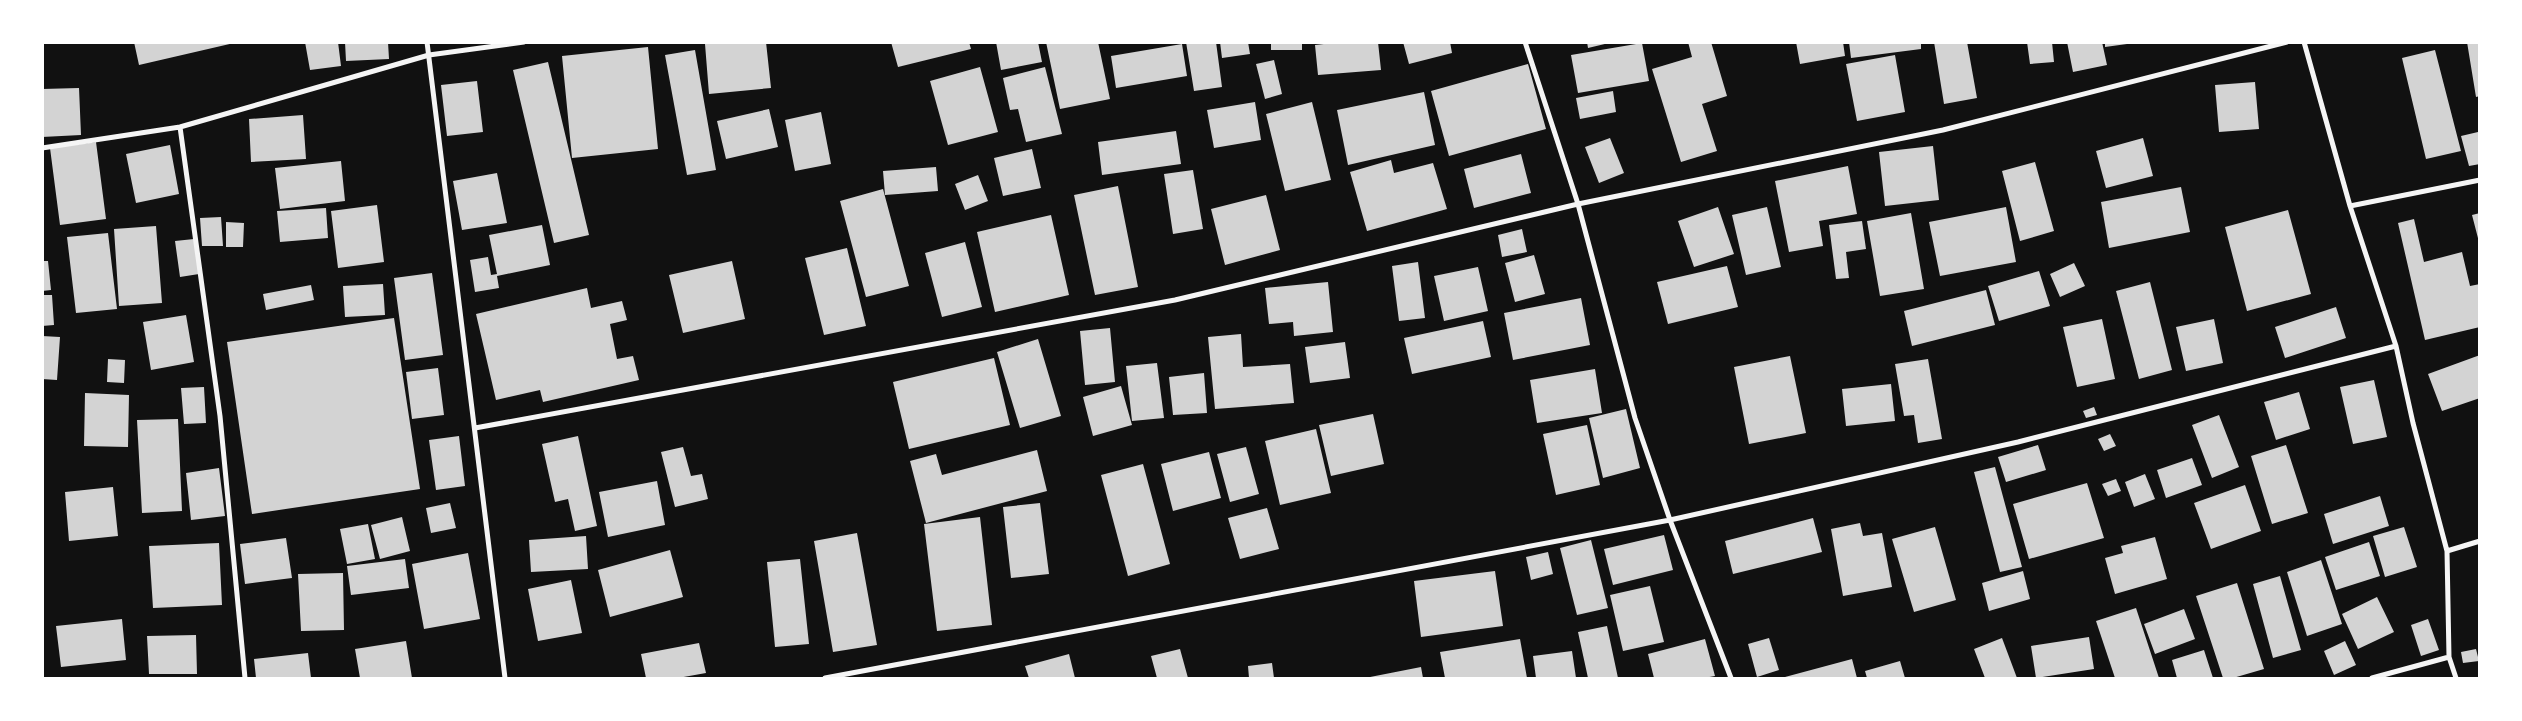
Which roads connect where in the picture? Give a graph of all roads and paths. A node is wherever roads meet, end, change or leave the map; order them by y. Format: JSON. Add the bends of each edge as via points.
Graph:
{"nodes":[{"id":1,"x":427,"y":42,"type":"edge"},
{"id":2,"x":524,"y":42,"type":"edge"},
{"id":3,"x":1525,"y":42,"type":"edge"},
{"id":4,"x":2287,"y":42,"type":"edge"},
{"id":5,"x":2304,"y":42,"type":"edge"},
{"id":6,"x":429,"y":55,"type":"junction"},
{"id":7,"x":180,"y":127,"type":"junction"},
{"id":8,"x":42,"y":148,"type":"edge"},
{"id":9,"x":2480,"y":180,"type":"edge"},
{"id":10,"x":1578,"y":204,"type":"junction"},
{"id":11,"x":2350,"y":206,"type":"junction"},
{"id":12,"x":2396,"y":346,"type":"junction"},
{"id":13,"x":475,"y":428,"type":"junction"},
{"id":14,"x":1670,"y":520,"type":"junction"},
{"id":15,"x":2480,"y":541,"type":"edge"},
{"id":16,"x":2447,"y":551,"type":"junction"},
{"id":17,"x":2449,"y":657,"type":"junction"},
{"id":18,"x":245,"y":678,"type":"edge"},
{"id":19,"x":505,"y":678,"type":"edge"},
{"id":20,"x":825,"y":678,"type":"edge"},
{"id":21,"x":1732,"y":678,"type":"edge"},
{"id":22,"x":2372,"y":678,"type":"edge"},
{"id":23,"x":2456,"y":678,"type":"edge"}],
"edges":[{"from":1,"to":6,"type":"street"},
{"from":2,"to":6,"type":"street"},
{"from":3,"to":10,"type":"street"},
{"from":4,"to":10,"type":"street","via":[[1943,130]]},
{"from":5,"to":11,"type":"street"},
{"from":6,"to":7,"type":"street"},
{"from":6,"to":13,"type":"street"},
{"from":7,"to":8,"type":"street"},
{"from":7,"to":18,"type":"street","via":[[220,416]]},
{"from":9,"to":11,"type":"street"},
{"from":10,"to":13,"type":"street","via":[[1175,300]]},
{"from":10,"to":14,"type":"street","via":[[1635,418]]},
{"from":11,"to":12,"type":"street"},
{"from":12,"to":14,"type":"street","via":[[2018,442]]},
{"from":12,"to":16,"type":"street","via":[[2412,423]]},
{"from":13,"to":19,"type":"street"},
{"from":14,"to":20,"type":"street"},
{"from":14,"to":21,"type":"street"},
{"from":15,"to":16,"type":"street"},
{"from":16,"to":17,"type":"street"},
{"from":17,"to":22,"type":"street"},
{"from":17,"to":23,"type":"street"}]}
